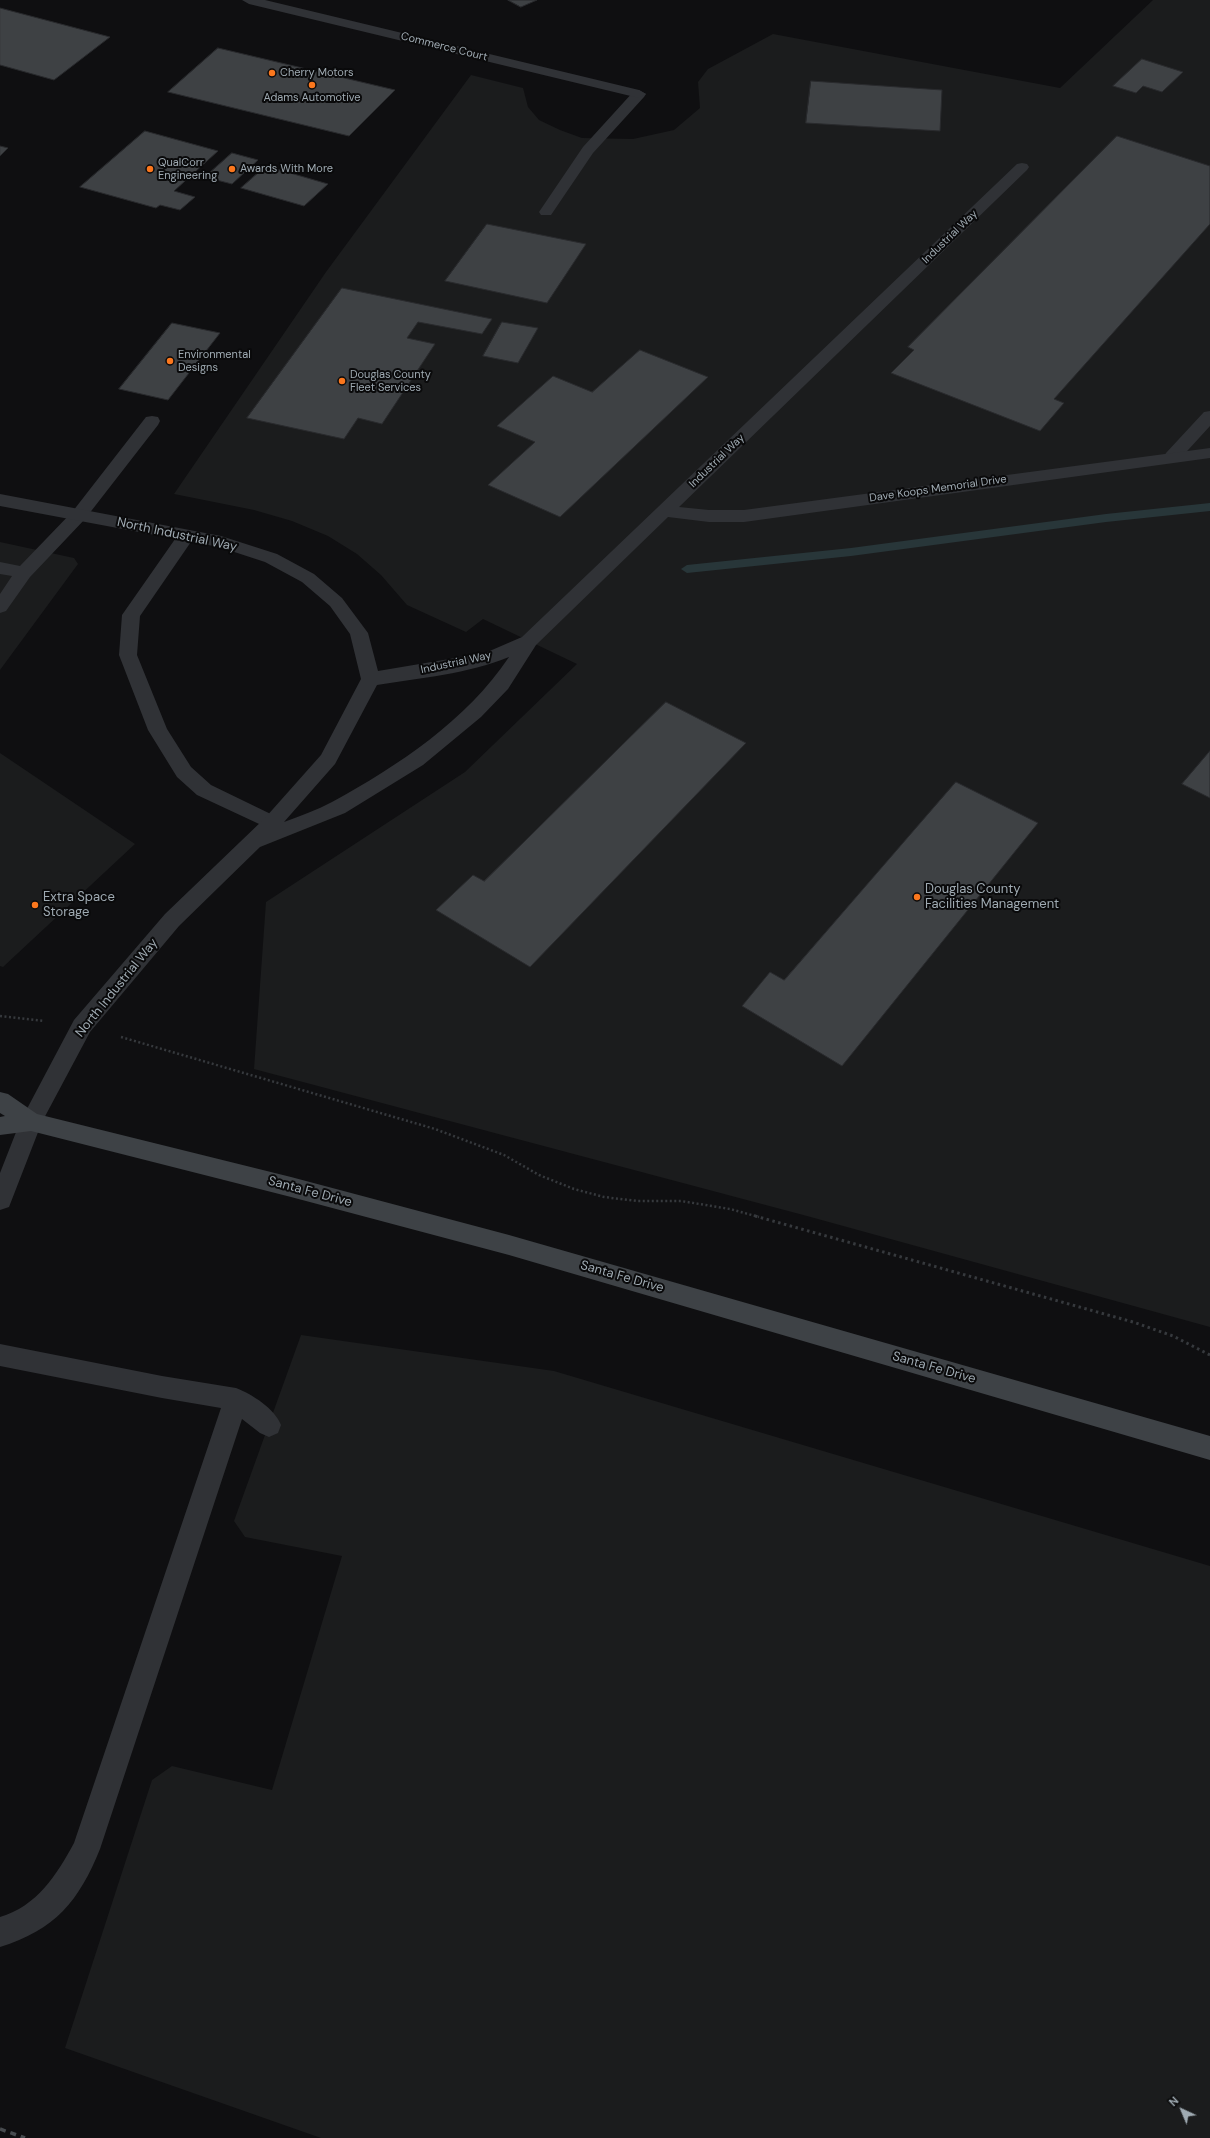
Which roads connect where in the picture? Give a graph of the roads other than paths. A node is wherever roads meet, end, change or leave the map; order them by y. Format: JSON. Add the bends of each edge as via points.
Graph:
{"nodes":[{"id":1,"x":249,"y":0,"type":"edge"},
{"id":2,"x":1022,"y":167,"type":"dead end"},
{"id":3,"x":546,"y":212,"type":"dead end"},
{"id":4,"x":1210,"y":416,"type":"edge"},
{"id":5,"x":152,"y":421,"type":"dead end"},
{"id":6,"x":1210,"y":453,"type":"edge"},
{"id":7,"x":1172,"y":457,"type":"junction"},
{"id":8,"x":0,"y":500,"type":"edge"},
{"id":9,"x":665,"y":511,"type":"junction"},
{"id":10,"x":79,"y":515,"type":"junction"},
{"id":11,"x":186,"y":536,"type":"junction"},
{"id":12,"x":0,"y":568,"type":"edge"},
{"id":13,"x":24,"y":573,"type":"junction"},
{"id":14,"x":0,"y":607,"type":"edge"},
{"id":15,"x":529,"y":641,"type":"junction"},
{"id":16,"x":370,"y":679,"type":"junction"},
{"id":17,"x":272,"y":823,"type":"junction"},
{"id":18,"x":250,"y":844,"type":"junction"},
{"id":19,"x":0,"y":1101,"type":"edge"},
{"id":20,"x":31,"y":1122,"type":"junction"},
{"id":21,"x":0,"y":1126,"type":"edge"},
{"id":22,"x":1,"y":1200,"type":"dead end"},
{"id":23,"x":0,"y":1355,"type":"edge"},
{"id":24,"x":236,"y":1399,"type":"junction"},
{"id":25,"x":269,"y":1425,"type":"dead end"},
{"id":26,"x":1210,"y":1448,"type":"edge"},
{"id":27,"x":0,"y":1932,"type":"edge"}],
"edges":[{"from":1,"to":3,"type":"street","name":"Commerce Court","via":[[639,94],[588,150]]},
{"from":2,"to":9,"type":"street","name":"Industrial Way"},
{"from":4,"to":7,"type":"street"},
{"from":5,"to":10,"type":"street"},
{"from":6,"to":7,"type":"street","name":"Dave Koops Memorial Drive"},
{"from":7,"to":9,"type":"street","name":"Dave Koops Memorial Drive","via":[[744,516],[709,516]]},
{"from":8,"to":10,"type":"street","name":"North Industrial Way"},
{"from":9,"to":15,"type":"street","name":"Industrial Way"},
{"from":10,"to":11,"type":"street","name":"North Industrial Way"},
{"from":10,"to":13,"type":"street"},
{"from":11,"to":16,"type":"street","name":"North Industrial Way","via":[[221,542],[271,558],[308,578],[336,602],[359,633]]},
{"from":11,"to":17,"type":"street","via":[[131,615],[128,655],[158,730],[184,772],[204,790]]},
{"from":12,"to":13,"type":"street"},
{"from":13,"to":14,"type":"street"},
{"from":15,"to":16,"type":"street","name":"Industrial Way","via":[[488,658]]},
{"from":15,"to":18,"type":"street","name":"North Industrial Way","via":[[496,690],[474,712],[416,760],[338,808]]},
{"from":16,"to":17,"type":"street","name":"North Industrial Way","via":[[328,759]]},
{"from":17,"to":18,"type":"street","name":"North Industrial Way"},
{"from":18,"to":20,"type":"street","name":"North Industrial Way","via":[[172,920],[82,1026]]},
{"from":19,"to":20,"type":"main road","name":"Santa Fe Drive"},
{"from":20,"to":21,"type":"main road","name":"Santa Fe Drive"},
{"from":20,"to":22,"type":"street","name":"North Industrial Way"},
{"from":20,"to":26,"type":"main road","name":"Santa Fe Drive","via":[[509,1245]]},
{"from":23,"to":24,"type":"street"},
{"from":24,"to":25,"type":"street"},
{"from":24,"to":27,"type":"street","via":[[86,1849],[68,1884],[39,1915],[13,1929]]}]}
